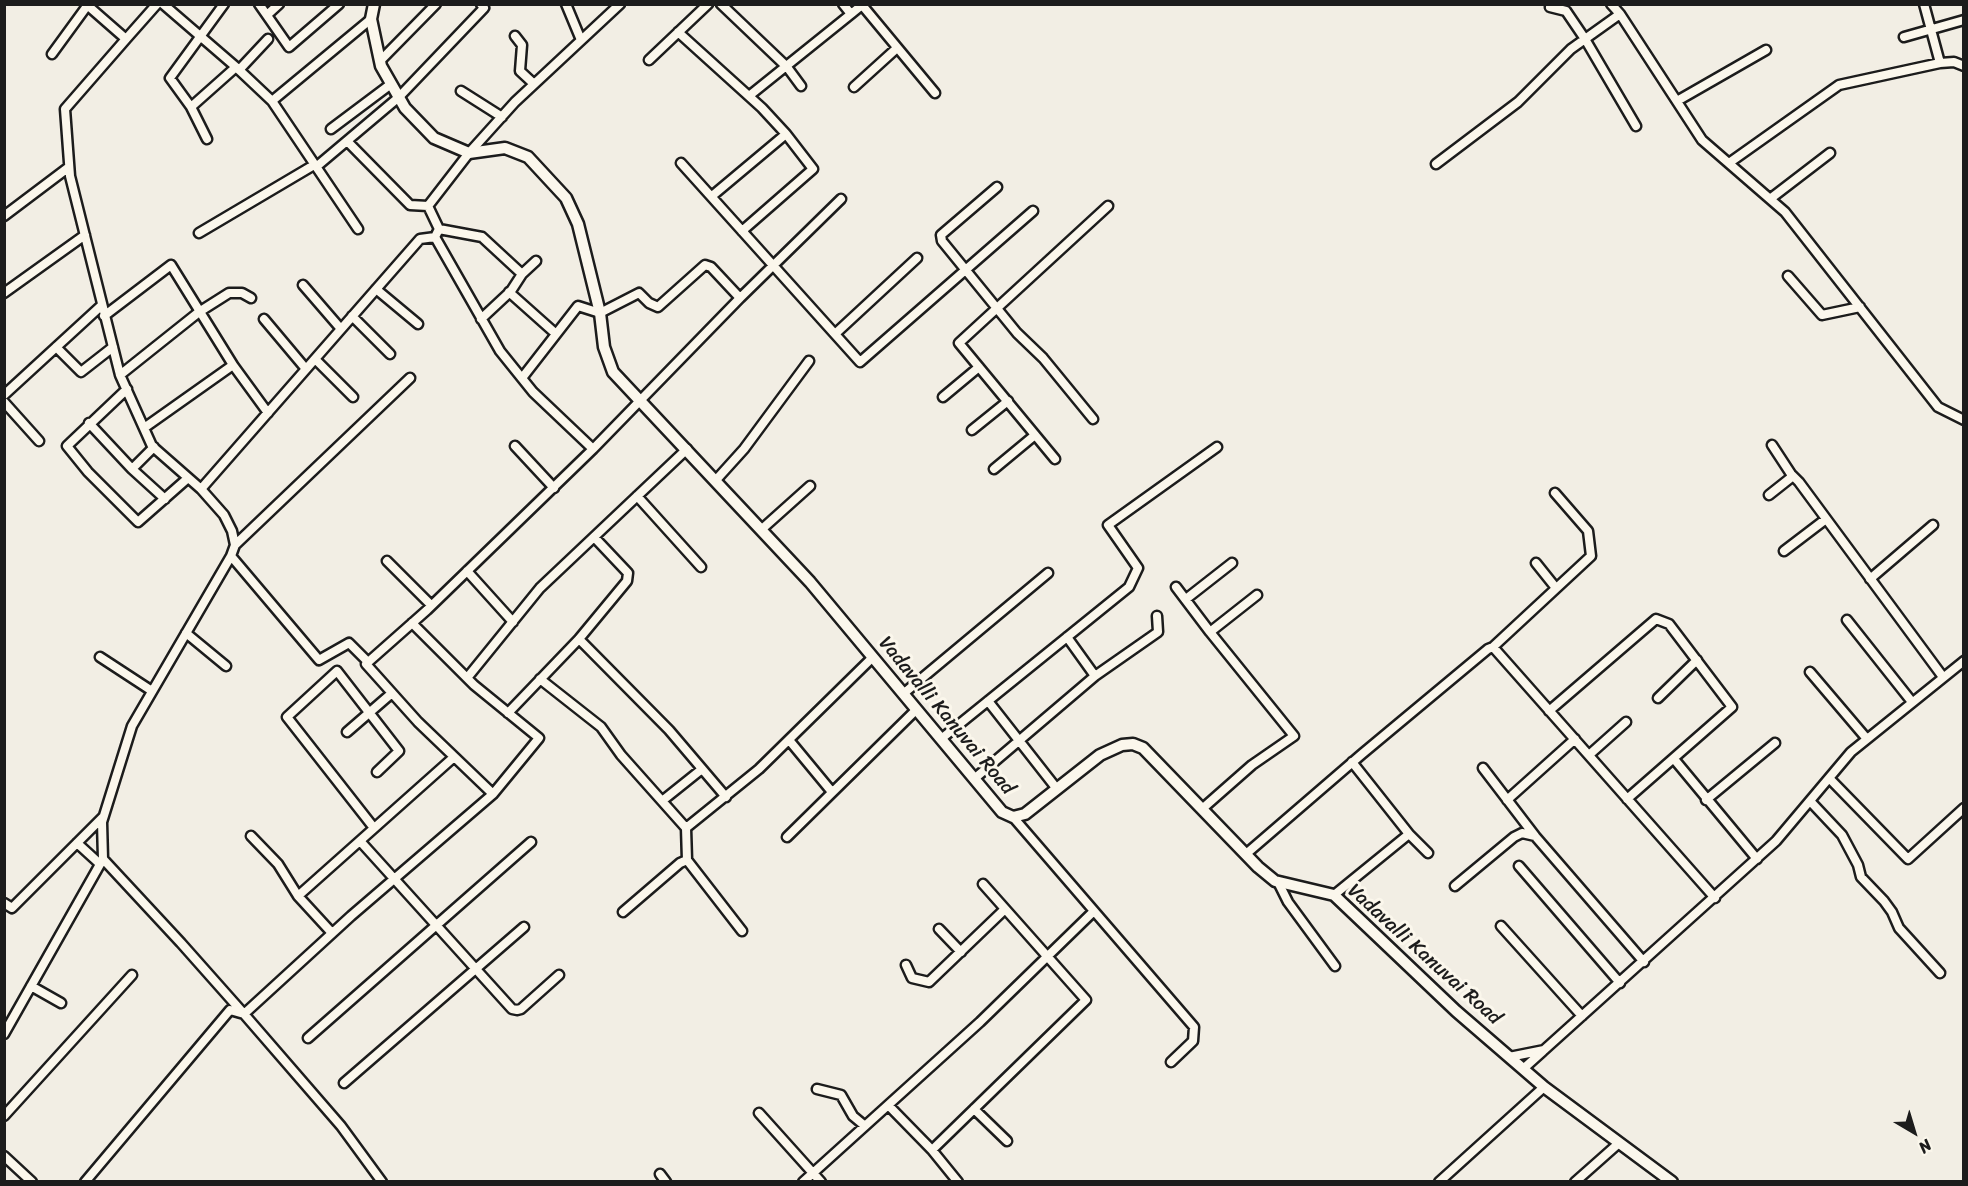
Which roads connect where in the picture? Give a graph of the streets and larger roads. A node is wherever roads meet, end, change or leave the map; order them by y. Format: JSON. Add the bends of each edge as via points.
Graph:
{"nodes":[{"id":1,"x":157,"y":4,"type":"edge"},
{"id":2,"x":163,"y":4,"type":"edge"},
{"id":3,"x":224,"y":4,"type":"edge"},
{"id":4,"x":259,"y":4,"type":"edge"},
{"id":5,"x":279,"y":4,"type":"edge"},
{"id":6,"x":339,"y":4,"type":"edge"},
{"id":7,"x":374,"y":4,"type":"edge"},
{"id":8,"x":436,"y":4,"type":"edge"},
{"id":9,"x":481,"y":4,"type":"edge"},
{"id":10,"x":708,"y":4,"type":"edge"},
{"id":11,"x":721,"y":4,"type":"edge"},
{"id":12,"x":843,"y":4,"type":"edge"},
{"id":13,"x":1611,"y":4,"type":"edge"},
{"id":14,"x":1924,"y":4,"type":"edge"},
{"id":15,"x":87,"y":5,"type":"edge"},
{"id":16,"x":567,"y":5,"type":"edge"},
{"id":17,"x":615,"y":6,"type":"edge"},
{"id":18,"x":1550,"y":7,"type":"dead end"},
{"id":19,"x":851,"y":14,"type":"junction"},
{"id":20,"x":1620,"y":14,"type":"junction"},
{"id":21,"x":267,"y":15,"type":"junction"},
{"id":22,"x":371,"y":19,"type":"junction"},
{"id":23,"x":1964,"y":20,"type":"edge"},
{"id":24,"x":1931,"y":30,"type":"junction"},
{"id":25,"x":678,"y":32,"type":"junction"},
{"id":26,"x":201,"y":36,"type":"junction"},
{"id":27,"x":515,"y":36,"type":"dead end"},
{"id":28,"x":1904,"y":37,"type":"dead end"},
{"id":29,"x":126,"y":39,"type":"junction"},
{"id":30,"x":268,"y":39,"type":"dead end"},
{"id":31,"x":1585,"y":39,"type":"junction"},
{"id":32,"x":581,"y":40,"type":"junction"},
{"id":33,"x":897,"y":48,"type":"junction"},
{"id":34,"x":1766,"y":50,"type":"dead end"},
{"id":35,"x":52,"y":54,"type":"dead end"},
{"id":36,"x":381,"y":60,"type":"junction"},
{"id":37,"x":649,"y":60,"type":"dead end"},
{"id":38,"x":1964,"y":60,"type":"edge"},
{"id":39,"x":1954,"y":62,"type":"junction"},
{"id":40,"x":1940,"y":63,"type":"junction"},
{"id":41,"x":1964,"y":66,"type":"edge"},
{"id":42,"x":787,"y":67,"type":"junction"},
{"id":43,"x":238,"y":69,"type":"junction"},
{"id":44,"x":392,"y":84,"type":"junction"},
{"id":45,"x":534,"y":84,"type":"junction"},
{"id":46,"x":801,"y":86,"type":"dead end"},
{"id":47,"x":854,"y":87,"type":"dead end"},
{"id":48,"x":461,"y":91,"type":"dead end"},
{"id":49,"x":935,"y":93,"type":"dead end"},
{"id":50,"x":749,"y":96,"type":"junction"},
{"id":51,"x":399,"y":97,"type":"junction"},
{"id":52,"x":272,"y":101,"type":"junction"},
{"id":53,"x":1677,"y":101,"type":"junction"},
{"id":54,"x":191,"y":107,"type":"junction"},
{"id":55,"x":502,"y":117,"type":"junction"},
{"id":56,"x":1636,"y":126,"type":"dead end"},
{"id":57,"x":331,"y":129,"type":"dead end"},
{"id":58,"x":786,"y":134,"type":"junction"},
{"id":59,"x":207,"y":139,"type":"dead end"},
{"id":60,"x":347,"y":141,"type":"junction"},
{"id":61,"x":469,"y":153,"type":"junction"},
{"id":62,"x":1830,"y":153,"type":"dead end"},
{"id":63,"x":681,"y":163,"type":"dead end"},
{"id":64,"x":1729,"y":163,"type":"junction"},
{"id":65,"x":1436,"y":164,"type":"dead end"},
{"id":66,"x":315,"y":166,"type":"junction"},
{"id":67,"x":69,"y":167,"type":"junction"},
{"id":68,"x":997,"y":187,"type":"dead end"},
{"id":69,"x":712,"y":196,"type":"junction"},
{"id":70,"x":1770,"y":199,"type":"junction"},
{"id":71,"x":841,"y":200,"type":"dead end"},
{"id":72,"x":428,"y":206,"type":"junction"},
{"id":73,"x":1108,"y":206,"type":"dead end"},
{"id":74,"x":1033,"y":211,"type":"dead end"},
{"id":75,"x":4,"y":216,"type":"edge"},
{"id":76,"x":358,"y":229,"type":"dead end"},
{"id":77,"x":742,"y":231,"type":"junction"},
{"id":78,"x":199,"y":233,"type":"dead end"},
{"id":79,"x":437,"y":233,"type":"junction"},
{"id":80,"x":85,"y":235,"type":"junction"},
{"id":81,"x":917,"y":258,"type":"dead end"},
{"id":82,"x":536,"y":261,"type":"dead end"},
{"id":83,"x":773,"y":266,"type":"junction"},
{"id":84,"x":964,"y":271,"type":"junction"},
{"id":85,"x":522,"y":274,"type":"junction"},
{"id":86,"x":1788,"y":276,"type":"dead end"},
{"id":87,"x":303,"y":285,"type":"dead end"},
{"id":88,"x":376,"y":289,"type":"junction"},
{"id":89,"x":509,"y":292,"type":"junction"},
{"id":90,"x":4,"y":293,"type":"edge"},
{"id":91,"x":251,"y":298,"type":"dead end"},
{"id":92,"x":740,"y":298,"type":"junction"},
{"id":93,"x":102,"y":305,"type":"junction"},
{"id":94,"x":1860,"y":307,"type":"junction"},
{"id":95,"x":996,"y":309,"type":"junction"},
{"id":96,"x":199,"y":312,"type":"junction"},
{"id":97,"x":600,"y":313,"type":"junction"},
{"id":98,"x":104,"y":316,"type":"junction"},
{"id":99,"x":352,"y":316,"type":"junction"},
{"id":100,"x":264,"y":319,"type":"dead end"},
{"id":101,"x":481,"y":319,"type":"junction"},
{"id":102,"x":418,"y":324,"type":"dead end"},
{"id":103,"x":341,"y":328,"type":"junction"},
{"id":104,"x":555,"y":333,"type":"junction"},
{"id":105,"x":835,"y":334,"type":"junction"},
{"id":106,"x":56,"y":347,"type":"junction"},
{"id":107,"x":113,"y":347,"type":"junction"},
{"id":108,"x":390,"y":354,"type":"dead end"},
{"id":109,"x":315,"y":358,"type":"junction"},
{"id":110,"x":809,"y":361,"type":"dead end"},
{"id":111,"x":233,"y":365,"type":"junction"},
{"id":112,"x":979,"y":367,"type":"junction"},
{"id":113,"x":306,"y":369,"type":"junction"},
{"id":114,"x":120,"y":375,"type":"junction"},
{"id":115,"x":410,"y":378,"type":"dead end"},
{"id":116,"x":522,"y":378,"type":"junction"},
{"id":117,"x":127,"y":389,"type":"junction"},
{"id":118,"x":4,"y":395,"type":"edge"},
{"id":119,"x":353,"y":397,"type":"dead end"},
{"id":120,"x":943,"y":397,"type":"dead end"},
{"id":121,"x":640,"y":401,"type":"junction"},
{"id":122,"x":1008,"y":401,"type":"junction"},
{"id":123,"x":4,"y":402,"type":"edge"},
{"id":124,"x":268,"y":413,"type":"junction"},
{"id":125,"x":1093,"y":419,"type":"dead end"},
{"id":126,"x":1964,"y":420,"type":"edge"},
{"id":127,"x":89,"y":423,"type":"junction"},
{"id":128,"x":144,"y":428,"type":"junction"},
{"id":129,"x":972,"y":430,"type":"dead end"},
{"id":130,"x":1035,"y":435,"type":"junction"},
{"id":131,"x":39,"y":441,"type":"dead end"},
{"id":132,"x":1772,"y":445,"type":"dead end"},
{"id":133,"x":515,"y":446,"type":"dead end"},
{"id":134,"x":154,"y":447,"type":"junction"},
{"id":135,"x":1217,"y":447,"type":"dead end"},
{"id":136,"x":593,"y":449,"type":"junction"},
{"id":137,"x":687,"y":449,"type":"junction"},
{"id":138,"x":1055,"y":459,"type":"dead end"},
{"id":139,"x":132,"y":469,"type":"junction"},
{"id":140,"x":994,"y":469,"type":"dead end"},
{"id":141,"x":188,"y":477,"type":"junction"},
{"id":142,"x":1793,"y":477,"type":"junction"},
{"id":143,"x":716,"y":480,"type":"junction"},
{"id":144,"x":810,"y":486,"type":"dead end"},
{"id":145,"x":554,"y":488,"type":"junction"},
{"id":146,"x":201,"y":489,"type":"junction"},
{"id":147,"x":1555,"y":493,"type":"dead end"},
{"id":148,"x":1768,"y":495,"type":"dead end"},
{"id":149,"x":637,"y":496,"type":"junction"},
{"id":150,"x":165,"y":499,"type":"junction"},
{"id":151,"x":1826,"y":519,"type":"junction"},
{"id":152,"x":1933,"y":525,"type":"dead end"},
{"id":153,"x":762,"y":530,"type":"junction"},
{"id":154,"x":594,"y":537,"type":"junction"},
{"id":155,"x":235,"y":545,"type":"junction"},
{"id":156,"x":1784,"y":551,"type":"dead end"},
{"id":157,"x":231,"y":556,"type":"junction"},
{"id":158,"x":387,"y":561,"type":"dead end"},
{"id":159,"x":1232,"y":563,"type":"dead end"},
{"id":160,"x":1536,"y":563,"type":"dead end"},
{"id":161,"x":701,"y":567,"type":"dead end"},
{"id":162,"x":466,"y":571,"type":"junction"},
{"id":163,"x":1048,"y":573,"type":"dead end"},
{"id":164,"x":1870,"y":579,"type":"junction"},
{"id":165,"x":1176,"y":587,"type":"dead end"},
{"id":166,"x":1556,"y":588,"type":"junction"},
{"id":167,"x":1257,"y":595,"type":"dead end"},
{"id":168,"x":1186,"y":600,"type":"junction"},
{"id":169,"x":431,"y":605,"type":"junction"},
{"id":170,"x":1157,"y":616,"type":"dead end"},
{"id":171,"x":1847,"y":620,"type":"dead end"},
{"id":172,"x":513,"y":622,"type":"junction"},
{"id":173,"x":412,"y":623,"type":"junction"},
{"id":174,"x":1210,"y":632,"type":"junction"},
{"id":175,"x":186,"y":633,"type":"junction"},
{"id":176,"x":1067,"y":637,"type":"junction"},
{"id":177,"x":579,"y":639,"type":"junction"},
{"id":178,"x":1493,"y":647,"type":"junction"},
{"id":179,"x":100,"y":657,"type":"dead end"},
{"id":180,"x":873,"y":657,"type":"junction"},
{"id":181,"x":1697,"y":660,"type":"junction"},
{"id":182,"x":1964,"y":661,"type":"edge"},
{"id":183,"x":368,"y":662,"type":"junction"},
{"id":184,"x":226,"y":666,"type":"dead end"},
{"id":185,"x":1809,"y":672,"type":"dead end"},
{"id":186,"x":1095,"y":676,"type":"junction"},
{"id":187,"x":1943,"y":677,"type":"junction"},
{"id":188,"x":467,"y":678,"type":"junction"},
{"id":189,"x":540,"y":679,"type":"junction"},
{"id":190,"x":152,"y":691,"type":"junction"},
{"id":191,"x":392,"y":693,"type":"junction"},
{"id":192,"x":903,"y":694,"type":"junction"},
{"id":193,"x":1658,"y":698,"type":"dead end"},
{"id":194,"x":988,"y":701,"type":"junction"},
{"id":195,"x":1912,"y":702,"type":"junction"},
{"id":196,"x":916,"y":710,"type":"junction"},
{"id":197,"x":1549,"y":711,"type":"junction"},
{"id":198,"x":369,"y":712,"type":"junction"},
{"id":199,"x":508,"y":712,"type":"junction"},
{"id":200,"x":1626,"y":722,"type":"dead end"},
{"id":201,"x":347,"y":732,"type":"dead end"},
{"id":202,"x":941,"y":739,"type":"junction"},
{"id":203,"x":1575,"y":739,"type":"junction"},
{"id":204,"x":1867,"y":739,"type":"junction"},
{"id":205,"x":789,"y":740,"type":"junction"},
{"id":206,"x":1020,"y":740,"type":"junction"},
{"id":207,"x":1775,"y":743,"type":"dead end"},
{"id":208,"x":1589,"y":755,"type":"junction"},
{"id":209,"x":454,"y":757,"type":"junction"},
{"id":210,"x":1674,"y":759,"type":"junction"},
{"id":211,"x":1352,"y":762,"type":"junction"},
{"id":212,"x":1483,"y":768,"type":"dead end"},
{"id":213,"x":702,"y":769,"type":"junction"},
{"id":214,"x":377,"y":772,"type":"dead end"},
{"id":215,"x":974,"y":778,"type":"junction"},
{"id":216,"x":1829,"y":778,"type":"junction"},
{"id":217,"x":1057,"y":789,"type":"junction"},
{"id":218,"x":832,"y":792,"type":"junction"},
{"id":219,"x":493,"y":794,"type":"junction"},
{"id":220,"x":726,"y":797,"type":"junction"},
{"id":221,"x":1628,"y":799,"type":"junction"},
{"id":222,"x":1507,"y":800,"type":"junction"},
{"id":223,"x":1706,"y":800,"type":"junction"},
{"id":224,"x":662,"y":801,"type":"junction"},
{"id":225,"x":1810,"y":801,"type":"junction"},
{"id":226,"x":1964,"y":807,"type":"edge"},
{"id":227,"x":1202,"y":809,"type":"junction"},
{"id":228,"x":103,"y":817,"type":"junction"},
{"id":229,"x":1013,"y":817,"type":"junction"},
{"id":230,"x":374,"y":828,"type":"junction"},
{"id":231,"x":686,"y":828,"type":"junction"},
{"id":232,"x":1409,"y":834,"type":"junction"},
{"id":233,"x":251,"y":836,"type":"dead end"},
{"id":234,"x":1535,"y":836,"type":"junction"},
{"id":235,"x":787,"y":837,"type":"dead end"},
{"id":236,"x":360,"y":841,"type":"junction"},
{"id":237,"x":531,"y":842,"type":"dead end"},
{"id":238,"x":77,"y":843,"type":"junction"},
{"id":239,"x":1428,"y":853,"type":"dead end"},
{"id":240,"x":1246,"y":854,"type":"junction"},
{"id":241,"x":1757,"y":859,"type":"junction"},
{"id":242,"x":687,"y":860,"type":"junction"},
{"id":243,"x":102,"y":862,"type":"junction"},
{"id":244,"x":1519,"y":866,"type":"dead end"},
{"id":245,"x":394,"y":879,"type":"junction"},
{"id":246,"x":1278,"y":882,"type":"junction"},
{"id":247,"x":983,"y":884,"type":"dead end"},
{"id":248,"x":1455,"y":886,"type":"dead end"},
{"id":249,"x":1334,"y":895,"type":"junction"},
{"id":250,"x":298,"y":896,"type":"junction"},
{"id":251,"x":1715,"y":898,"type":"junction"},
{"id":252,"x":4,"y":903,"type":"edge"},
{"id":253,"x":1004,"y":910,"type":"junction"},
{"id":254,"x":1094,"y":911,"type":"junction"},
{"id":255,"x":623,"y":912,"type":"dead end"},
{"id":256,"x":437,"y":926,"type":"junction"},
{"id":257,"x":1501,"y":926,"type":"dead end"},
{"id":258,"x":524,"y":927,"type":"dead end"},
{"id":259,"x":939,"y":929,"type":"dead end"},
{"id":260,"x":742,"y":931,"type":"dead end"},
{"id":261,"x":332,"y":933,"type":"junction"},
{"id":262,"x":961,"y":951,"type":"junction"},
{"id":263,"x":1047,"y":956,"type":"junction"},
{"id":264,"x":1644,"y":962,"type":"junction"},
{"id":265,"x":906,"y":965,"type":"dead end"},
{"id":266,"x":1335,"y":966,"type":"dead end"},
{"id":267,"x":476,"y":969,"type":"junction"},
{"id":268,"x":1940,"y":973,"type":"dead end"},
{"id":269,"x":132,"y":975,"type":"dead end"},
{"id":270,"x":559,"y":975,"type":"dead end"},
{"id":271,"x":1620,"y":983,"type":"junction"},
{"id":272,"x":31,"y":986,"type":"junction"},
{"id":273,"x":61,"y":1004,"type":"dead end"},
{"id":274,"x":244,"y":1014,"type":"junction"},
{"id":275,"x":1582,"y":1016,"type":"junction"},
{"id":276,"x":8,"y":1017,"type":"edge"},
{"id":277,"x":4,"y":1034,"type":"edge"},
{"id":278,"x":308,"y":1038,"type":"dead end"},
{"id":279,"x":1544,"y":1050,"type":"junction"},
{"id":280,"x":1509,"y":1057,"type":"junction"},
{"id":281,"x":1171,"y":1062,"type":"dead end"},
{"id":282,"x":1523,"y":1069,"type":"junction"},
{"id":283,"x":344,"y":1083,"type":"dead end"},
{"id":284,"x":1544,"y":1087,"type":"junction"},
{"id":285,"x":818,"y":1089,"type":"dead end"},
{"id":286,"x":888,"y":1106,"type":"junction"},
{"id":287,"x":974,"y":1109,"type":"junction"},
{"id":288,"x":759,"y":1113,"type":"dead end"},
{"id":289,"x":4,"y":1116,"type":"edge"},
{"id":290,"x":865,"y":1126,"type":"junction"},
{"id":291,"x":1007,"y":1141,"type":"dead end"},
{"id":292,"x":1619,"y":1143,"type":"junction"},
{"id":293,"x":932,"y":1150,"type":"junction"},
{"id":294,"x":4,"y":1156,"type":"edge"},
{"id":295,"x":813,"y":1173,"type":"junction"},
{"id":296,"x":32,"y":1182,"type":"edge"},
{"id":297,"x":85,"y":1182,"type":"edge"},
{"id":298,"x":382,"y":1182,"type":"edge"},
{"id":299,"x":803,"y":1182,"type":"edge"},
{"id":300,"x":821,"y":1182,"type":"edge"},
{"id":301,"x":958,"y":1182,"type":"edge"},
{"id":302,"x":1439,"y":1182,"type":"edge"},
{"id":303,"x":1575,"y":1182,"type":"edge"},
{"id":304,"x":1672,"y":1182,"type":"edge"}],
"edges":[{"from":1,"to":29,"type":"street"},
{"from":2,"to":26,"type":"street"},
{"from":3,"to":26,"type":"street"},
{"from":4,"to":21,"type":"street"},
{"from":5,"to":21,"type":"street"},
{"from":6,"to":21,"type":"street","via":[[289,47]]},
{"from":7,"to":22,"type":"street"},
{"from":8,"to":36,"type":"street"},
{"from":9,"to":51,"type":"street","via":[[483,8]]},
{"from":10,"to":25,"type":"street"},
{"from":11,"to":42,"type":"street"},
{"from":12,"to":19,"type":"street"},
{"from":13,"to":20,"type":"street"},
{"from":14,"to":24,"type":"street"},
{"from":15,"to":29,"type":"street"},
{"from":15,"to":35,"type":"street"},
{"from":16,"to":32,"type":"street"},
{"from":17,"to":32,"type":"street"},
{"from":18,"to":31,"type":"street","via":[[1566,11]]},
{"from":19,"to":33,"type":"street","via":[[862,5]]},
{"from":19,"to":42,"type":"street"},
{"from":20,"to":31,"type":"street"},
{"from":20,"to":53,"type":"street"},
{"from":22,"to":36,"type":"street"},
{"from":22,"to":52,"type":"street"},
{"from":23,"to":24,"type":"street"},
{"from":24,"to":28,"type":"street"},
{"from":24,"to":40,"type":"street"},
{"from":25,"to":37,"type":"street"},
{"from":25,"to":50,"type":"street"},
{"from":26,"to":43,"type":"street"},
{"from":26,"to":54,"type":"street","via":[[170,78]]},
{"from":27,"to":45,"type":"street","via":[[522,45],[520,71]]},
{"from":29,"to":67,"type":"street","via":[[65,109]]},
{"from":30,"to":43,"type":"street"},
{"from":31,"to":56,"type":"street"},
{"from":31,"to":65,"type":"street","via":[[1518,102]]},
{"from":32,"to":45,"type":"street"},
{"from":33,"to":47,"type":"street"},
{"from":33,"to":49,"type":"street"},
{"from":34,"to":53,"type":"street"},
{"from":36,"to":44,"type":"street"},
{"from":38,"to":39,"type":"street"},
{"from":39,"to":40,"type":"street"},
{"from":39,"to":41,"type":"street"},
{"from":40,"to":64,"type":"street","via":[[1839,84]]},
{"from":42,"to":46,"type":"street"},
{"from":42,"to":50,"type":"street"},
{"from":43,"to":52,"type":"street"},
{"from":43,"to":54,"type":"street"},
{"from":44,"to":51,"type":"street"},
{"from":44,"to":57,"type":"street"},
{"from":45,"to":55,"type":"street"},
{"from":48,"to":55,"type":"street"},
{"from":50,"to":58,"type":"street"},
{"from":51,"to":60,"type":"street"},
{"from":51,"to":61,"type":"street","via":[[434,138]]},
{"from":52,"to":66,"type":"street"},
{"from":53,"to":64,"type":"street","via":[[1702,140]]},
{"from":54,"to":59,"type":"street"},
{"from":55,"to":61,"type":"street"},
{"from":58,"to":69,"type":"street"},
{"from":58,"to":77,"type":"street","via":[[813,168]]},
{"from":60,"to":66,"type":"street"},
{"from":60,"to":72,"type":"street","via":[[410,205]]},
{"from":61,"to":72,"type":"street"},
{"from":61,"to":97,"type":"street","name":"Vadavalli Kanuvai Road","via":[[506,148],[528,157],[566,198],[578,224]]},
{"from":62,"to":70,"type":"street"},
{"from":63,"to":69,"type":"street"},
{"from":64,"to":70,"type":"street"},
{"from":66,"to":76,"type":"street"},
{"from":66,"to":78,"type":"street"},
{"from":67,"to":75,"type":"street"},
{"from":67,"to":80,"type":"street"},
{"from":68,"to":84,"type":"street","via":[[941,235]]},
{"from":69,"to":77,"type":"street"},
{"from":70,"to":94,"type":"street","via":[[1785,212]]},
{"from":71,"to":83,"type":"street"},
{"from":72,"to":79,"type":"street"},
{"from":73,"to":95,"type":"street"},
{"from":74,"to":84,"type":"street"},
{"from":77,"to":83,"type":"street"},
{"from":79,"to":85,"type":"street","via":[[482,237]]},
{"from":79,"to":88,"type":"street","via":[[420,239]]},
{"from":79,"to":101,"type":"street"},
{"from":80,"to":90,"type":"street"},
{"from":80,"to":93,"type":"street"},
{"from":81,"to":105,"type":"street"},
{"from":82,"to":85,"type":"street"},
{"from":83,"to":92,"type":"street"},
{"from":83,"to":105,"type":"street"},
{"from":84,"to":95,"type":"street"},
{"from":84,"to":105,"type":"street","via":[[860,362]]},
{"from":85,"to":89,"type":"street"},
{"from":86,"to":94,"type":"street","via":[[1822,315]]},
{"from":87,"to":103,"type":"street"},
{"from":88,"to":99,"type":"street"},
{"from":88,"to":102,"type":"street"},
{"from":89,"to":101,"type":"street"},
{"from":89,"to":104,"type":"street"},
{"from":91,"to":96,"type":"street","via":[[228,293]]},
{"from":92,"to":97,"type":"street","via":[[705,265],[658,307],[639,292]]},
{"from":92,"to":121,"type":"street"},
{"from":93,"to":98,"type":"street"},
{"from":93,"to":106,"type":"street"},
{"from":94,"to":126,"type":"street","via":[[1938,407]]},
{"from":95,"to":112,"type":"street","via":[[959,343]]},
{"from":95,"to":125,"type":"street"},
{"from":96,"to":98,"type":"street","via":[[171,265]]},
{"from":96,"to":111,"type":"street"},
{"from":96,"to":114,"type":"street"},
{"from":97,"to":104,"type":"street","via":[[578,306]]},
{"from":97,"to":121,"type":"street","name":"Vadavalli Kanuvai Road","via":[[604,347],[613,372]]},
{"from":98,"to":107,"type":"street"},
{"from":99,"to":103,"type":"street"},
{"from":99,"to":108,"type":"street"},
{"from":100,"to":113,"type":"street"},
{"from":101,"to":116,"type":"street"},
{"from":103,"to":109,"type":"street"},
{"from":104,"to":116,"type":"street"},
{"from":106,"to":107,"type":"street","via":[[81,372]]},
{"from":106,"to":118,"type":"street"},
{"from":107,"to":114,"type":"street"},
{"from":109,"to":113,"type":"street"},
{"from":109,"to":119,"type":"street"},
{"from":110,"to":143,"type":"street"},
{"from":111,"to":124,"type":"street"},
{"from":111,"to":128,"type":"street"},
{"from":112,"to":120,"type":"street"},
{"from":112,"to":122,"type":"street"},
{"from":113,"to":124,"type":"street"},
{"from":114,"to":117,"type":"street"},
{"from":115,"to":155,"type":"street"},
{"from":116,"to":136,"type":"street"},
{"from":117,"to":127,"type":"street"},
{"from":117,"to":128,"type":"street"},
{"from":121,"to":136,"type":"street"},
{"from":121,"to":137,"type":"street","name":"Vadavalli Kanuvai Road"},
{"from":122,"to":129,"type":"street"},
{"from":122,"to":130,"type":"street"},
{"from":123,"to":131,"type":"street"},
{"from":124,"to":146,"type":"street"},
{"from":127,"to":139,"type":"street"},
{"from":127,"to":150,"type":"street","via":[[67,446],[138,522]]},
{"from":128,"to":134,"type":"street"},
{"from":130,"to":138,"type":"street"},
{"from":130,"to":140,"type":"street"},
{"from":132,"to":142,"type":"street"},
{"from":133,"to":145,"type":"street"},
{"from":134,"to":139,"type":"street"},
{"from":134,"to":141,"type":"street"},
{"from":135,"to":176,"type":"street","via":[[1108,525],[1138,568],[1129,587]]},
{"from":136,"to":145,"type":"street"},
{"from":137,"to":143,"type":"street","name":"Vadavalli Kanuvai Road"},
{"from":137,"to":149,"type":"street"},
{"from":139,"to":150,"type":"street"},
{"from":141,"to":146,"type":"street"},
{"from":141,"to":150,"type":"street"},
{"from":142,"to":148,"type":"street"},
{"from":142,"to":151,"type":"street"},
{"from":143,"to":153,"type":"street","name":"Vadavalli Kanuvai Road"},
{"from":144,"to":153,"type":"street"},
{"from":145,"to":162,"type":"street"},
{"from":146,"to":155,"type":"street","via":[[224,515]]},
{"from":147,"to":166,"type":"street","via":[[1588,531],[1591,556]]},
{"from":149,"to":154,"type":"street"},
{"from":149,"to":161,"type":"street"},
{"from":151,"to":156,"type":"street"},
{"from":151,"to":164,"type":"street"},
{"from":152,"to":164,"type":"street"},
{"from":153,"to":180,"type":"street","name":"Vadavalli Kanuvai Road"},
{"from":154,"to":172,"type":"street","via":[[540,588]]},
{"from":154,"to":177,"type":"street","via":[[628,573],[627,581]]},
{"from":155,"to":157,"type":"street"},
{"from":157,"to":175,"type":"street"},
{"from":157,"to":183,"type":"street","via":[[319,660],[349,643]]},
{"from":158,"to":169,"type":"street"},
{"from":159,"to":168,"type":"street"},
{"from":160,"to":166,"type":"street"},
{"from":162,"to":169,"type":"street"},
{"from":162,"to":172,"type":"street"},
{"from":163,"to":192,"type":"street"},
{"from":164,"to":187,"type":"street"},
{"from":165,"to":168,"type":"street"},
{"from":166,"to":178,"type":"street"},
{"from":167,"to":174,"type":"street"},
{"from":168,"to":174,"type":"street"},
{"from":169,"to":173,"type":"street"},
{"from":170,"to":186,"type":"street","via":[[1158,632]]},
{"from":171,"to":195,"type":"street"},
{"from":172,"to":188,"type":"street"},
{"from":173,"to":183,"type":"street"},
{"from":173,"to":188,"type":"street"},
{"from":174,"to":227,"type":"street","via":[[1294,736],[1252,765]]},
{"from":175,"to":184,"type":"street"},
{"from":175,"to":190,"type":"street"},
{"from":176,"to":186,"type":"street"},
{"from":176,"to":194,"type":"street"},
{"from":177,"to":189,"type":"street"},
{"from":177,"to":213,"type":"street"},
{"from":178,"to":197,"type":"street"},
{"from":178,"to":211,"type":"street"},
{"from":179,"to":190,"type":"street"},
{"from":180,"to":192,"type":"street","name":"Vadavalli Kanuvai Road"},
{"from":180,"to":205,"type":"street"},
{"from":181,"to":193,"type":"street"},
{"from":181,"to":197,"type":"street","via":[[1669,624],[1656,619]]},
{"from":181,"to":210,"type":"street","via":[[1732,707]]},
{"from":182,"to":187,"type":"street"},
{"from":183,"to":191,"type":"street"},
{"from":185,"to":204,"type":"street"},
{"from":186,"to":206,"type":"street"},
{"from":187,"to":195,"type":"street"},
{"from":188,"to":199,"type":"street"},
{"from":189,"to":199,"type":"street"},
{"from":189,"to":224,"type":"street","via":[[602,727]]},
{"from":190,"to":228,"type":"street","via":[[132,726]]},
{"from":191,"to":198,"type":"street"},
{"from":191,"to":209,"type":"street"},
{"from":192,"to":196,"type":"street","name":"Vadavalli Kanuvai Road"},
{"from":194,"to":202,"type":"street"},
{"from":194,"to":206,"type":"street"},
{"from":195,"to":204,"type":"street"},
{"from":196,"to":202,"type":"street","name":"Vadavalli Kanuvai Road"},
{"from":196,"to":218,"type":"street"},
{"from":197,"to":203,"type":"street"},
{"from":198,"to":201,"type":"street"},
{"from":198,"to":214,"type":"street","via":[[399,751]]},
{"from":198,"to":230,"type":"street","via":[[337,671],[287,717]]},
{"from":199,"to":219,"type":"street","via":[[539,738]]},
{"from":200,"to":208,"type":"street"},
{"from":202,"to":215,"type":"street","name":"Vadavalli Kanuvai Road"},
{"from":203,"to":208,"type":"street"},
{"from":203,"to":222,"type":"street"},
{"from":204,"to":216,"type":"street"},
{"from":205,"to":218,"type":"street"},
{"from":205,"to":220,"type":"street"},
{"from":206,"to":215,"type":"street"},
{"from":206,"to":217,"type":"street"},
{"from":207,"to":223,"type":"street"},
{"from":208,"to":221,"type":"street"},
{"from":209,"to":219,"type":"street"},
{"from":209,"to":230,"type":"street"},
{"from":210,"to":221,"type":"street"},
{"from":210,"to":223,"type":"street"},
{"from":211,"to":232,"type":"street"},
{"from":211,"to":240,"type":"street"},
{"from":212,"to":222,"type":"street"},
{"from":213,"to":220,"type":"street"},
{"from":213,"to":224,"type":"street"},
{"from":215,"to":229,"type":"street","name":"Vadavalli Kanuvai Road","via":[[1002,812]]},
{"from":216,"to":225,"type":"street"},
{"from":216,"to":226,"type":"street","via":[[1908,860]]},
{"from":217,"to":227,"type":"street","name":"Vadavalli Kanuvai Road","via":[[1100,755],[1133,744],[1143,748]]},
{"from":217,"to":229,"type":"street","name":"Vadavalli Kanuvai Road","via":[[1025,814]]},
{"from":218,"to":235,"type":"street"},
{"from":219,"to":245,"type":"street"},
{"from":220,"to":231,"type":"street"},
{"from":221,"to":251,"type":"street"},
{"from":222,"to":234,"type":"street"},
{"from":223,"to":241,"type":"street"},
{"from":224,"to":231,"type":"street"},
{"from":225,"to":241,"type":"street"},
{"from":225,"to":268,"type":"street","via":[[1842,835],[1861,877],[1884,901],[1899,928]]},
{"from":227,"to":240,"type":"street","name":"Vadavalli Kanuvai Road"},
{"from":228,"to":238,"type":"street"},
{"from":228,"to":243,"type":"street"},
{"from":229,"to":254,"type":"street"},
{"from":230,"to":236,"type":"street"},
{"from":231,"to":242,"type":"street"},
{"from":232,"to":239,"type":"street"},
{"from":232,"to":249,"type":"street"},
{"from":233,"to":250,"type":"street","via":[[279,864]]},
{"from":234,"to":248,"type":"street","via":[[1522,833],[1514,837]]},
{"from":234,"to":264,"type":"street"},
{"from":236,"to":245,"type":"street"},
{"from":236,"to":250,"type":"street"},
{"from":237,"to":256,"type":"street"},
{"from":238,"to":243,"type":"street"},
{"from":238,"to":252,"type":"street","via":[[12,908]]},
{"from":240,"to":246,"type":"street","name":"Vadavalli Kanuvai Road"},
{"from":241,"to":251,"type":"street"},
{"from":242,"to":255,"type":"street"},
{"from":242,"to":260,"type":"street"},
{"from":243,"to":272,"type":"street"},
{"from":243,"to":274,"type":"street","via":[[182,943]]},
{"from":244,"to":271,"type":"street"},
{"from":245,"to":256,"type":"street"},
{"from":245,"to":261,"type":"street"},
{"from":246,"to":249,"type":"street","name":"Vadavalli Kanuvai Road"},
{"from":246,"to":266,"type":"street"},
{"from":247,"to":253,"type":"street"},
{"from":249,"to":280,"type":"street","name":"Vadavalli Kanuvai Road"},
{"from":250,"to":261,"type":"street"},
{"from":251,"to":264,"type":"street"},
{"from":253,"to":262,"type":"street"},
{"from":253,"to":263,"type":"street"},
{"from":254,"to":263,"type":"street"},
{"from":254,"to":281,"type":"street","via":[[1194,1027],[1193,1041]]},
{"from":256,"to":267,"type":"street"},
{"from":256,"to":278,"type":"street"},
{"from":257,"to":275,"type":"street"},
{"from":258,"to":267,"type":"street"},
{"from":259,"to":262,"type":"street"},
{"from":261,"to":274,"type":"street"},
{"from":262,"to":265,"type":"street","via":[[929,982],[912,978]]},
{"from":263,"to":286,"type":"street"},
{"from":263,"to":287,"type":"street","via":[[1086,1000]]},
{"from":264,"to":271,"type":"street"},
{"from":267,"to":270,"type":"street","via":[[517,1010]]},
{"from":267,"to":283,"type":"street"},
{"from":269,"to":289,"type":"street"},
{"from":271,"to":275,"type":"street"},
{"from":272,"to":273,"type":"street"},
{"from":272,"to":276,"type":"street"},
{"from":274,"to":297,"type":"street","via":[[230,1010]]},
{"from":274,"to":298,"type":"street","via":[[341,1126]]},
{"from":275,"to":279,"type":"street"},
{"from":276,"to":277,"type":"street"},
{"from":279,"to":280,"type":"street"},
{"from":279,"to":282,"type":"street"},
{"from":280,"to":282,"type":"street","name":"Vadavalli Kanuvai Road"},
{"from":282,"to":284,"type":"street","name":"Vadavalli Kanuvai Road"},
{"from":284,"to":292,"type":"street","name":"Vadavalli Kanuvai Road"},
{"from":284,"to":302,"type":"street"},
{"from":285,"to":290,"type":"street","via":[[841,1095],[853,1116]]},
{"from":286,"to":290,"type":"street"},
{"from":286,"to":293,"type":"street"},
{"from":287,"to":291,"type":"street"},
{"from":287,"to":293,"type":"street"},
{"from":288,"to":295,"type":"street"},
{"from":290,"to":295,"type":"street"},
{"from":292,"to":303,"type":"street"},
{"from":292,"to":304,"type":"street","name":"Vadavalli Kanuvai Road"},
{"from":293,"to":301,"type":"street"},
{"from":294,"to":296,"type":"street"},
{"from":295,"to":299,"type":"street"},
{"from":295,"to":300,"type":"street"}]}
